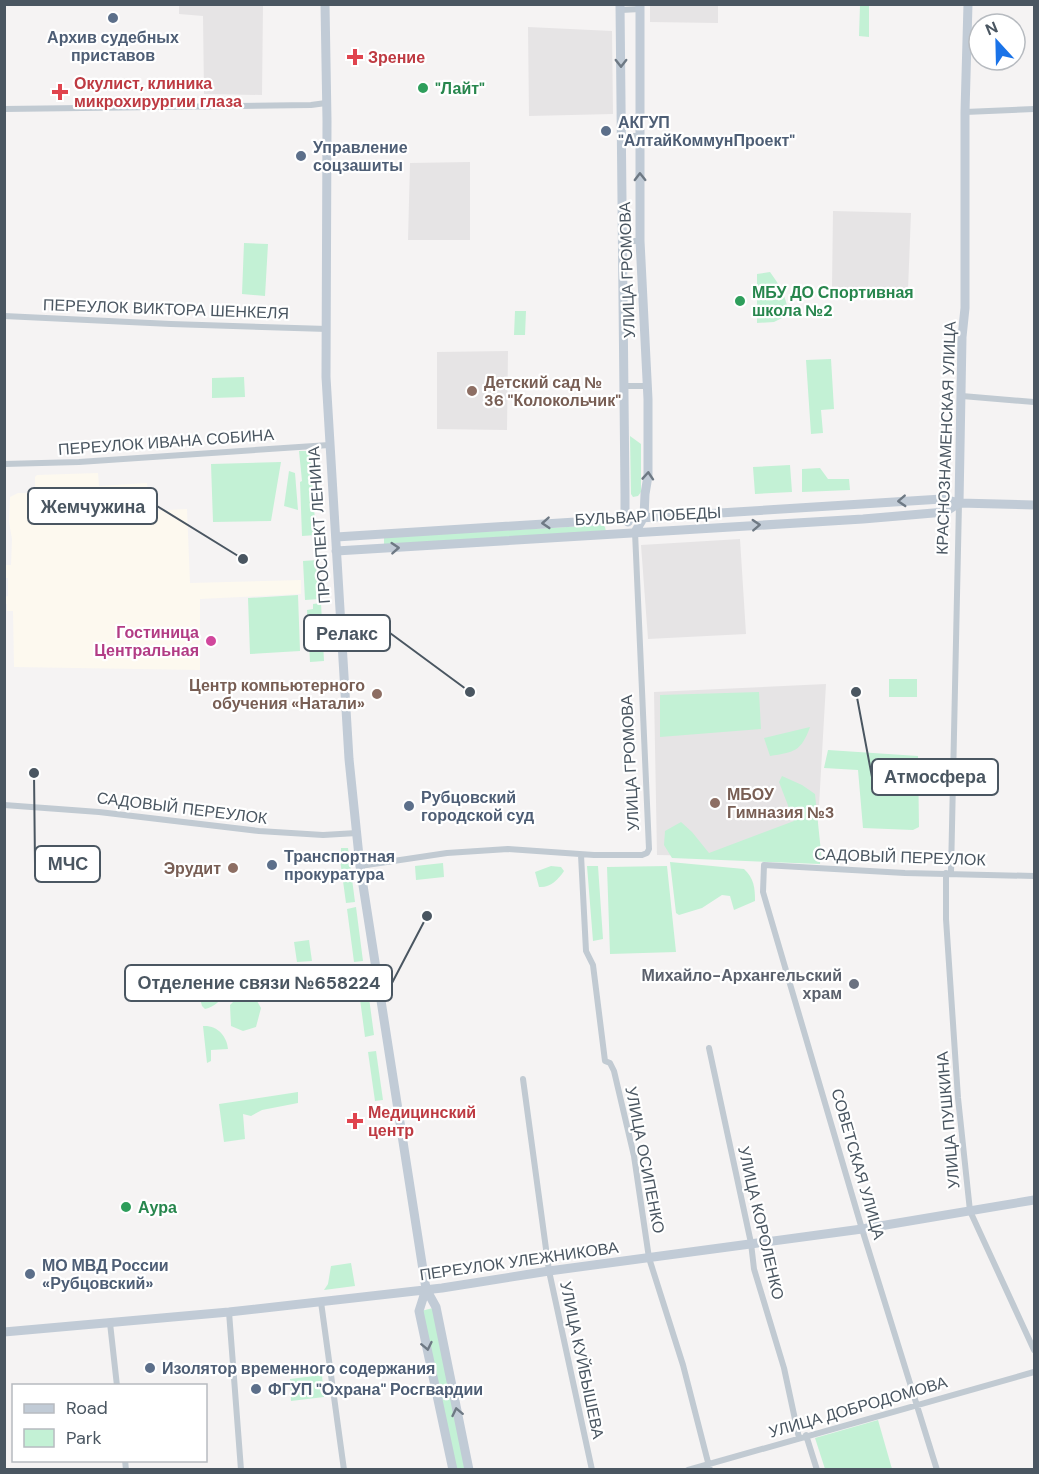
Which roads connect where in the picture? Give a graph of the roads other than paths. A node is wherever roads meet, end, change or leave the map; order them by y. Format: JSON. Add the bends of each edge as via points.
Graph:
{"nodes":[{"id":1,"x":325,"y":4,"type":"edge"},
{"id":2,"x":968,"y":4,"type":"edge"},
{"id":3,"x":620,"y":7,"type":"edge"},
{"id":4,"x":640,"y":7,"type":"edge"},
{"id":5,"x":326,"y":103,"type":"junction"},
{"id":6,"x":4,"y":109,"type":"edge"},
{"id":7,"x":1035,"y":109,"type":"edge"},
{"id":8,"x":965,"y":112,"type":"junction"},
{"id":9,"x":620,"y":136,"type":"junction"},
{"id":10,"x":639,"y":136,"type":"junction"},
{"id":11,"x":622,"y":241,"type":"junction"},
{"id":12,"x":640,"y":241,"type":"junction"},
{"id":13,"x":4,"y":316,"type":"edge"},
{"id":14,"x":327,"y":329,"type":"junction"},
{"id":15,"x":624,"y":386,"type":"junction"},
{"id":16,"x":646,"y":386,"type":"junction"},
{"id":17,"x":962,"y":396,"type":"junction"},
{"id":18,"x":1035,"y":402,"type":"edge"},
{"id":19,"x":328,"y":445,"type":"junction"},
{"id":20,"x":4,"y":464,"type":"edge"},
{"id":21,"x":863,"y":503,"type":"junction"},
{"id":22,"x":959,"y":503,"type":"junction"},
{"id":23,"x":1035,"y":505,"type":"edge"},
{"id":24,"x":801,"y":508,"type":"junction"},
{"id":25,"x":644,"y":517,"type":"junction"},
{"id":26,"x":625,"y":518,"type":"junction"},
{"id":27,"x":863,"y":519,"type":"junction"},
{"id":28,"x":801,"y":523,"type":"junction"},
{"id":29,"x":635,"y":532,"type":"junction"},
{"id":30,"x":336,"y":537,"type":"junction"},
{"id":31,"x":336,"y":551,"type":"junction"},
{"id":32,"x":4,"y":805,"type":"edge"},
{"id":33,"x":357,"y":833,"type":"junction"},
{"id":34,"x":581,"y":855,"type":"junction"},
{"id":35,"x":764,"y":865,"type":"joint"},
{"id":36,"x":360,"y":866,"type":"junction"},
{"id":37,"x":949,"y":873,"type":"junction"},
{"id":38,"x":1035,"y":876,"type":"edge"},
{"id":39,"x":709,"y":1048,"type":"dead end"},
{"id":40,"x":523,"y":1079,"type":"dead end"},
{"id":41,"x":1035,"y":1200,"type":"edge"},
{"id":42,"x":970,"y":1211,"type":"junction"},
{"id":43,"x":862,"y":1229,"type":"junction"},
{"id":44,"x":751,"y":1243,"type":"junction"},
{"id":45,"x":650,"y":1257,"type":"junction"},
{"id":46,"x":549,"y":1271,"type":"junction"},
{"id":47,"x":426,"y":1289,"type":"junction"},
{"id":48,"x":321,"y":1302,"type":"junction"},
{"id":49,"x":435,"y":1305,"type":"junction"},
{"id":50,"x":420,"y":1308,"type":"junction"},
{"id":51,"x":229,"y":1312,"type":"junction"},
{"id":52,"x":110,"y":1323,"type":"junction"},
{"id":53,"x":4,"y":1332,"type":"edge"},
{"id":54,"x":1035,"y":1350,"type":"edge"},
{"id":55,"x":1035,"y":1372,"type":"edge"},
{"id":56,"x":117,"y":1384,"type":"edge"},
{"id":57,"x":916,"y":1405,"type":"junction"},
{"id":58,"x":806,"y":1436,"type":"junction"},
{"id":59,"x":799,"y":1438,"type":"junction"},
{"id":60,"x":709,"y":1467,"type":"edge"},
{"id":61,"x":241,"y":1470,"type":"edge"},
{"id":62,"x":344,"y":1470,"type":"edge"},
{"id":63,"x":453,"y":1470,"type":"edge"},
{"id":64,"x":469,"y":1470,"type":"edge"},
{"id":65,"x":592,"y":1470,"type":"edge"},
{"id":66,"x":688,"y":1470,"type":"edge"},
{"id":67,"x":817,"y":1470,"type":"edge"},
{"id":68,"x":937,"y":1470,"type":"edge"}],
"edges":[{"from":1,"to":5,"type":"street","name":"ПРОСПЕКТ ЛЕНИНА"},
{"from":2,"to":8,"type":"street","name":"КРАСНОЗНАМЕНСКАЯ УЛИЦА"},
{"from":3,"to":4,"type":"street"},
{"from":3,"to":9,"type":"street","name":"УЛИЦА ГРОМОВА","one_way":true},
{"from":4,"to":10,"type":"street","name":"УЛИЦА ГРОМОВА"},
{"from":5,"to":6,"type":"street"},
{"from":5,"to":14,"type":"street","name":"ПРОСПЕКТ ЛЕНИНА"},
{"from":7,"to":8,"type":"street"},
{"from":8,"to":17,"type":"street","name":"КРАСНОЗНАМЕНСКАЯ УЛИЦА"},
{"from":9,"to":10,"type":"street"},
{"from":9,"to":11,"type":"street","name":"УЛИЦА ГРОМОВА"},
{"from":12,"to":10,"type":"street","name":"УЛИЦА ГРОМОВА","one_way":true},
{"from":11,"to":12,"type":"street"},
{"from":11,"to":15,"type":"street","name":"УЛИЦА ГРОМОВА"},
{"from":12,"to":16,"type":"street","name":"УЛИЦА ГРОМОВА"},
{"from":13,"to":14,"type":"street","name":"ПЕРЕУЛОК ВИКТОРА ШЕНКЕЛЯ"},
{"from":14,"to":19,"type":"street","name":"ПРОСПЕКТ ЛЕНИНА"},
{"from":15,"to":16,"type":"street"},
{"from":15,"to":26,"type":"street","name":"УЛИЦА ГРОМОВА"},
{"from":25,"to":16,"type":"street","name":"УЛИЦА ГРОМОВА","one_way":true,"via":[[648,476]]},
{"from":17,"to":18,"type":"street"},
{"from":17,"to":22,"type":"street","name":"КРАСНОЗНАМЕНСКАЯ УЛИЦА"},
{"from":19,"to":20,"type":"street","name":"ПЕРЕУЛОК ИВАНА СОБИНА"},
{"from":19,"to":30,"type":"street","name":"ПРОСПЕКТ ЛЕНИНА"},
{"from":22,"to":21,"type":"street","name":"БУЛЬВАР ПОБЕДЫ","one_way":true,"via":[[946,499]]},
{"from":21,"to":24,"type":"street","name":"БУЛЬВАР ПОБЕДЫ"},
{"from":21,"to":27,"type":"street"},
{"from":22,"to":23,"type":"street","name":"БУЛЬВАР ПОБЕДЫ"},
{"from":22,"to":27,"type":"street","name":"БУЛЬВАР ПОБЕДЫ","via":[[945,512]]},
{"from":22,"to":37,"type":"street","name":"КРАСНОЗНАМЕНСКАЯ УЛИЦА"},
{"from":24,"to":25,"type":"street","name":"БУЛЬВАР ПОБЕДЫ"},
{"from":24,"to":28,"type":"street"},
{"from":25,"to":26,"type":"street","name":"БУЛЬВАР ПОБЕДЫ"},
{"from":25,"to":29,"type":"street","name":"УЛИЦА ГРОМОВА"},
{"from":26,"to":29,"type":"street"},
{"from":26,"to":30,"type":"street","name":"БУЛЬВАР ПОБЕДЫ","one_way":true},
{"from":27,"to":28,"type":"street","name":"БУЛЬВАР ПОБЕДЫ"},
{"from":29,"to":28,"type":"street","name":"БУЛЬВАР ПОБЕДЫ","one_way":true},
{"from":31,"to":29,"type":"street","name":"БУЛЬВАР ПОБЕДЫ","one_way":true},
{"from":29,"to":34,"type":"street","name":"УЛИЦА ГРОМОВА","via":[[649,849],[642,855]]},
{"from":30,"to":31,"type":"street","name":"ПРОСПЕКТ ЛЕНИНА"},
{"from":31,"to":33,"type":"street","name":"ПРОСПЕКТ ЛЕНИНА"},
{"from":32,"to":33,"type":"street","name":"САДОВЫЙ ПЕРЕУЛОК","via":[[259,831]]},
{"from":33,"to":36,"type":"street","name":"ПРОСПЕКТ ЛЕНИНА"},
{"from":34,"to":36,"type":"street","via":[[508,849]]},
{"from":34,"to":45,"type":"street","name":"УЛИЦА ОСИПЕНКО","via":[[586,951],[592,965],[605,1061],[614,1071],[634,1156]]},
{"from":35,"to":37,"type":"street","name":"САДОВЫЙ ПЕРЕУЛОК"},
{"from":35,"to":43,"type":"street","name":"СОВЕТСКАЯ УЛИЦА","via":[[763,892]]},
{"from":36,"to":47,"type":"street","name":"ПРОСПЕКТ ЛЕНИНА"},
{"from":37,"to":38,"type":"street","name":"САДОВЫЙ ПЕРЕУЛОК"},
{"from":37,"to":42,"type":"street","name":"УЛИЦА ПУШКИНА","via":[[946,919]]},
{"from":39,"to":44,"type":"street","name":"УЛИЦА КОРОЛЕНКО"},
{"from":40,"to":46,"type":"street","name":"УЛИЦА КУЙБЫШЕВА"},
{"from":41,"to":42,"type":"street","name":"ПЕРЕУЛОК УЛЕЖНИКОВА"},
{"from":42,"to":43,"type":"street","name":"ПЕРЕУЛОК УЛЕЖНИКОВА"},
{"from":42,"to":54,"type":"street","name":"УЛИЦА ПУШКИНА"},
{"from":43,"to":44,"type":"street","name":"ПЕРЕУЛОК УЛЕЖНИКОВА"},
{"from":43,"to":57,"type":"street","name":"СОВЕТСКАЯ УЛИЦА"},
{"from":44,"to":45,"type":"street","name":"ПЕРЕУЛОК УЛЕЖНИКОВА"},
{"from":44,"to":59,"type":"street","name":"УЛИЦА КОРОЛЕНКО","via":[[754,1269],[784,1368]]},
{"from":45,"to":46,"type":"street","name":"ПЕРЕУЛОК УЛЕЖНИКОВА"},
{"from":45,"to":60,"type":"street","name":"УЛИЦА ОСИПЕНКО"},
{"from":46,"to":47,"type":"street","name":"ПЕРЕУЛОК УЛЕЖНИКОВА"},
{"from":46,"to":65,"type":"street","name":"УЛИЦА КУЙБЫШЕВА"},
{"from":47,"to":48,"type":"street","name":"ПЕРЕУЛОК УЛЕЖНИКОВА"},
{"from":47,"to":49,"type":"street","name":"ПРОСПЕКТ ЛЕНИНА"},
{"from":47,"to":50,"type":"street","name":"ПРОСПЕКТ ЛЕНИНА"},
{"from":48,"to":51,"type":"street","name":"ПЕРЕУЛОК УЛЕЖНИКОВА"},
{"from":48,"to":62,"type":"street"},
{"from":49,"to":50,"type":"street"},
{"from":64,"to":49,"type":"street","name":"ПРОСПЕКТ ЛЕНИНА","one_way":true},
{"from":50,"to":63,"type":"street","name":"ПРОСПЕКТ ЛЕНИНА","one_way":true},
{"from":51,"to":52,"type":"street","name":"ПЕРЕУЛОК УЛЕЖНИКОВА"},
{"from":51,"to":61,"type":"street"},
{"from":52,"to":53,"type":"street","name":"ПЕРЕУЛОК УЛЕЖНИКОВА"},
{"from":52,"to":56,"type":"street"},
{"from":55,"to":57,"type":"street","name":"УЛИЦА ДОБРОДОМОВА"},
{"from":57,"to":58,"type":"street","name":"УЛИЦА ДОБРОДОМОВА"},
{"from":57,"to":68,"type":"street","name":"СОВЕТСКАЯ УЛИЦА"},
{"from":58,"to":59,"type":"street","name":"УЛИЦА ДОБРОДОМОВА"},
{"from":58,"to":67,"type":"street"},
{"from":59,"to":60,"type":"street","name":"УЛИЦА ДОБРОДОМОВА"},
{"from":60,"to":66,"type":"street","name":"УЛИЦА ДОБРОДОМОВА"}]}
